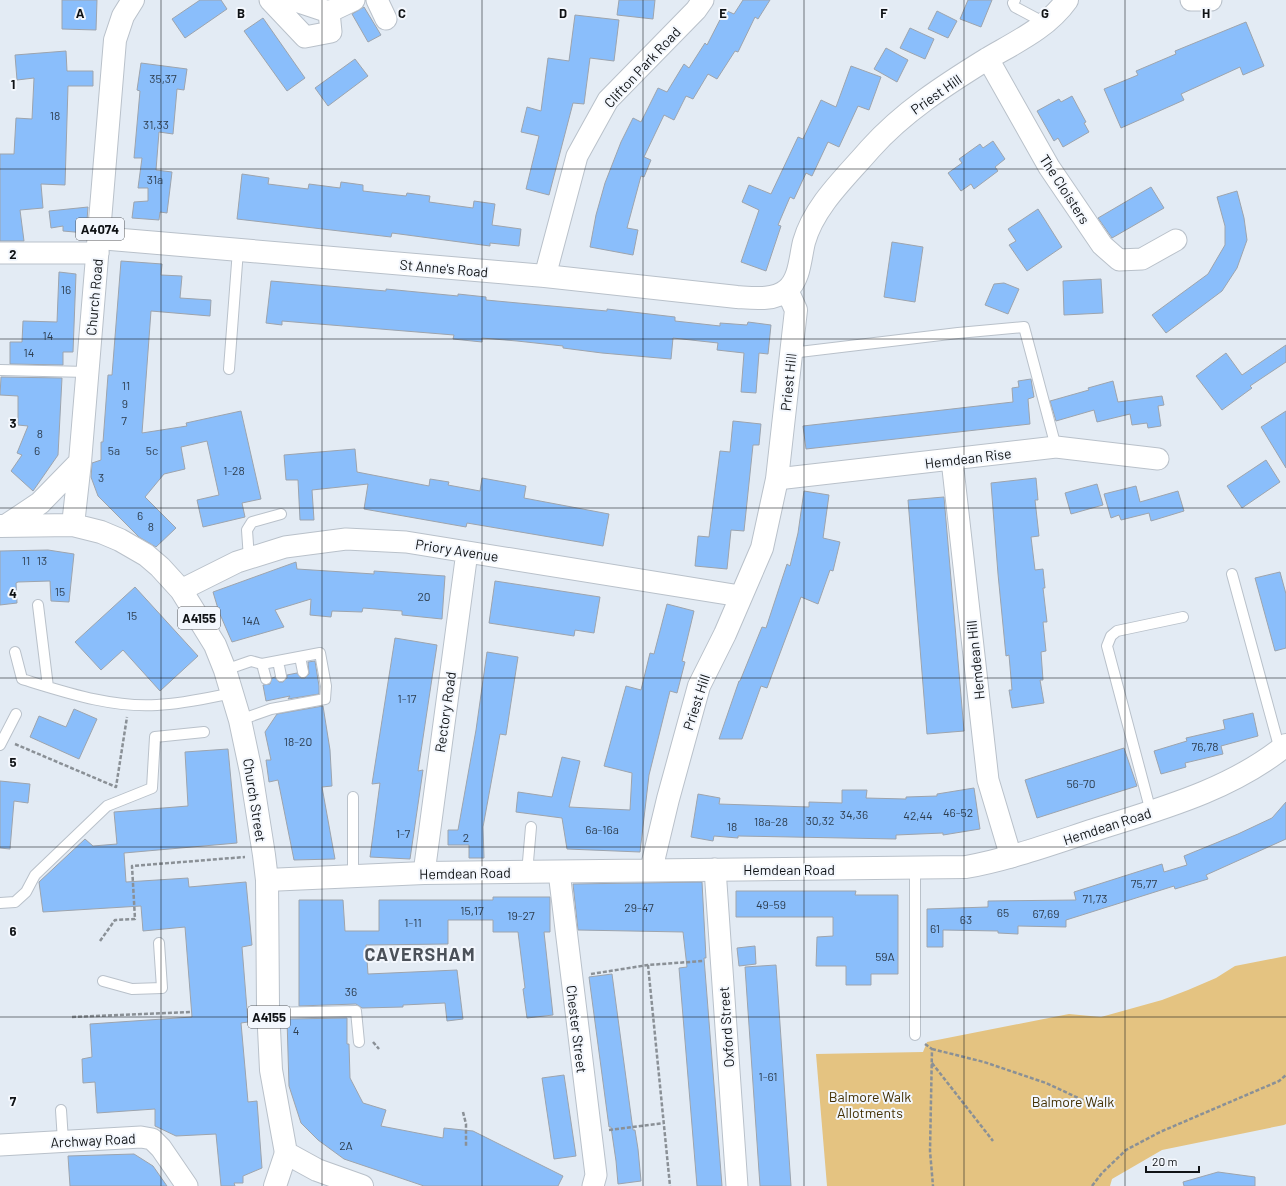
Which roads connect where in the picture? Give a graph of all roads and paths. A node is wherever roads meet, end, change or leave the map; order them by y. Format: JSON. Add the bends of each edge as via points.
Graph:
{"nodes":[{"id":1,"x":133,"y":0,"type":"edge"},
{"id":2,"x":270,"y":0,"type":"edge"},
{"id":3,"x":293,"y":0,"type":"edge"},
{"id":4,"x":354,"y":0,"type":"edge"},
{"id":5,"x":377,"y":0,"type":"edge"},
{"id":6,"x":703,"y":0,"type":"edge"},
{"id":7,"x":1015,"y":0,"type":"edge"},
{"id":8,"x":1066,"y":0,"type":"edge"},
{"id":9,"x":1191,"y":0,"type":"edge"},
{"id":10,"x":1211,"y":0,"type":"edge"},
{"id":11,"x":329,"y":12,"type":"junction"},
{"id":12,"x":386,"y":19,"type":"dead end"},
{"id":13,"x":1045,"y":24,"type":"junction"},
{"id":14,"x":988,"y":59,"type":"junction"},
{"id":15,"x":1176,"y":240,"type":"dead end"},
{"id":16,"x":98,"y":246,"type":"junction"},
{"id":17,"x":238,"y":250,"type":"junction"},
{"id":18,"x":0,"y":253,"type":"edge"},
{"id":19,"x":545,"y":276,"type":"junction"},
{"id":20,"x":787,"y":290,"type":"junction"},
{"id":21,"x":791,"y":353,"type":"junction"},
{"id":22,"x":229,"y":369,"type":"dead end"},
{"id":23,"x":0,"y":370,"type":"edge"},
{"id":24,"x":88,"y":372,"type":"junction"},
{"id":25,"x":1056,"y":448,"type":"junction"},
{"id":26,"x":1158,"y":459,"type":"dead end"},
{"id":27,"x":952,"y":460,"type":"junction"},
{"id":28,"x":80,"y":462,"type":"junction"},
{"id":29,"x":777,"y":479,"type":"junction"},
{"id":30,"x":281,"y":514,"type":"dead end"},
{"id":31,"x":73,"y":525,"type":"junction"},
{"id":32,"x":4,"y":526,"type":"edge"},
{"id":33,"x":467,"y":552,"type":"junction"},
{"id":34,"x":249,"y":559,"type":"junction"},
{"id":35,"x":1232,"y":574,"type":"dead end"},
{"id":36,"x":180,"y":590,"type":"junction"},
{"id":37,"x":740,"y":596,"type":"junction"},
{"id":38,"x":38,"y":605,"type":"dead end"},
{"id":39,"x":1183,"y":617,"type":"dead end"},
{"id":40,"x":15,"y":652,"type":"dead end"},
{"id":41,"x":300,"y":657,"type":"junction"},
{"id":42,"x":278,"y":661,"type":"junction"},
{"id":43,"x":262,"y":664,"type":"junction"},
{"id":44,"x":225,"y":670,"type":"junction"},
{"id":45,"x":303,"y":672,"type":"dead end"},
{"id":46,"x":281,"y":676,"type":"dead end"},
{"id":47,"x":266,"y":679,"type":"dead end"},
{"id":48,"x":48,"y":687,"type":"junction"},
{"id":49,"x":233,"y":693,"type":"junction"},
{"id":50,"x":128,"y":705,"type":"junction"},
{"id":51,"x":16,"y":714,"type":"dead end"},
{"id":52,"x":240,"y":720,"type":"junction"},
{"id":53,"x":204,"y":732,"type":"dead end"},
{"id":54,"x":2,"y":742,"type":"edge"},
{"id":55,"x":1283,"y":747,"type":"edge"},
{"id":56,"x":353,"y":797,"type":"dead end"},
{"id":57,"x":1151,"y":812,"type":"junction"},
{"id":58,"x":531,"y":827,"type":"dead end"},
{"id":59,"x":264,"y":855,"type":"junction"},
{"id":60,"x":1011,"y":857,"type":"junction"},
{"id":61,"x":715,"y":869,"type":"junction"},
{"id":62,"x":915,"y":869,"type":"junction"},
{"id":63,"x":651,"y":870,"type":"junction"},
{"id":64,"x":559,"y":872,"type":"junction"},
{"id":65,"x":424,"y":873,"type":"junction"},
{"id":66,"x":527,"y":873,"type":"junction"},
{"id":67,"x":352,"y":876,"type":"junction"},
{"id":68,"x":267,"y":880,"type":"junction"},
{"id":69,"x":0,"y":903,"type":"edge"},
{"id":70,"x":100,"y":941,"type":"dead end"},
{"id":71,"x":159,"y":943,"type":"dead end"},
{"id":72,"x":721,"y":960,"type":"junction"},
{"id":73,"x":648,"y":965,"type":"junction"},
{"id":74,"x":571,"y":977,"type":"junction"},
{"id":75,"x":103,"y":981,"type":"dead end"},
{"id":76,"x":191,"y":1012,"type":"dead end"},
{"id":77,"x":268,"y":1013,"type":"junction"},
{"id":78,"x":72,"y":1017,"type":"dead end"},
{"id":79,"x":915,"y":1035,"type":"joint"},
{"id":80,"x":359,"y":1042,"type":"dead end"},
{"id":81,"x":932,"y":1049,"type":"junction"},
{"id":82,"x":932,"y":1063,"type":"junction"},
{"id":83,"x":1286,"y":1076,"type":"edge"},
{"id":84,"x":1089,"y":1103,"type":"dead end"},
{"id":85,"x":61,"y":1110,"type":"dead end"},
{"id":86,"x":463,"y":1112,"type":"dead end"},
{"id":87,"x":664,"y":1122,"type":"junction"},
{"id":88,"x":591,"y":1132,"type":"junction"},
{"id":89,"x":62,"y":1141,"type":"junction"},
{"id":90,"x":993,"y":1141,"type":"dead end"},
{"id":91,"x":0,"y":1145,"type":"edge"},
{"id":92,"x":466,"y":1147,"type":"dead end"},
{"id":93,"x":286,"y":1153,"type":"junction"},
{"id":94,"x":187,"y":1186,"type":"edge"},
{"id":95,"x":275,"y":1186,"type":"edge"},
{"id":96,"x":362,"y":1186,"type":"edge"},
{"id":97,"x":593,"y":1186,"type":"edge"},
{"id":98,"x":670,"y":1186,"type":"edge"},
{"id":99,"x":737,"y":1186,"type":"edge"},
{"id":100,"x":933,"y":1186,"type":"edge"},
{"id":101,"x":1092,"y":1186,"type":"edge"}],
"edges":[{"from":1,"to":16,"type":"street","name":"Church Road","number":"A4074","via":[[123,16],[115,40]]},
{"from":2,"to":11,"type":"street","via":[[305,37],[331,32]]},
{"from":3,"to":11,"type":"street"},
{"from":4,"to":11,"type":"street"},
{"from":5,"to":12,"type":"street"},
{"from":6,"to":19,"type":"street","name":"Clifton Park Road","via":[[608,100],[577,156]]},
{"from":7,"to":13,"type":"lane","via":[[1015,7]]},
{"from":8,"to":13,"type":"street","name":"Priest Hill"},
{"from":9,"to":10,"type":"street"},
{"from":13,"to":14,"type":"street","name":"Priest Hill"},
{"from":14,"to":15,"type":"street","name":"The Cloisters","via":[[1049,167],[1102,245],[1119,260],[1142,259]]},
{"from":14,"to":20,"type":"street","name":"Priest Hill","via":[[922,101],[872,147],[822,206],[804,241],[797,274]]},
{"from":16,"to":17,"type":"street","name":"St Anne's Road"},
{"from":16,"to":18,"type":"street"},
{"from":16,"to":24,"type":"street","name":"Church Road","number":"A4074"},
{"from":17,"to":19,"type":"street","name":"St Anne's Road"},
{"from":17,"to":22,"type":"lane"},
{"from":19,"to":20,"type":"street","name":"St Anne's Road","via":[[749,298],[775,296]]},
{"from":20,"to":21,"type":"street","name":"Priest Hill","via":[[796,310]]},
{"from":21,"to":25,"type":"lane","via":[[1024,327]]},
{"from":21,"to":29,"type":"street","name":"Priest Hill"},
{"from":23,"to":24,"type":"lane"},
{"from":24,"to":28,"type":"street","name":"Church Road","number":"A4074"},
{"from":25,"to":26,"type":"street","name":"Hemdean Rise"},
{"from":25,"to":27,"type":"street","name":"Hemdean Rise"},
{"from":27,"to":29,"type":"street","name":"Hemdean Rise"},
{"from":27,"to":60,"type":"street","name":"Hemdean Hill","via":[[988,780]]},
{"from":28,"to":31,"type":"street","name":"Church Road","number":"A4074"},
{"from":28,"to":32,"type":"street","via":[[40,504]]},
{"from":29,"to":37,"type":"street","name":"Priest Hill","via":[[762,548]]},
{"from":30,"to":34,"type":"lane","via":[[252,522],[247,530]]},
{"from":31,"to":32,"type":"street","number":"A4155"},
{"from":31,"to":36,"type":"street","name":"Church Street","number":"A4155","via":[[101,532],[146,555]]},
{"from":33,"to":34,"type":"street","name":"Priory Avenue","via":[[406,542],[346,539],[285,547]]},
{"from":33,"to":37,"type":"street","name":"Priory Avenue"},
{"from":33,"to":65,"type":"street","name":"Rectory Road"},
{"from":34,"to":36,"type":"street","name":"Priory Avenue"},
{"from":35,"to":55,"type":"lane"},
{"from":36,"to":44,"type":"street","name":"Church Street","number":"A4155","via":[[208,632]]},
{"from":37,"to":63,"type":"street","name":"Priest Hill","via":[[725,634],[699,686]]},
{"from":38,"to":48,"type":"lane"},
{"from":39,"to":57,"type":"lane","via":[[1117,631],[1111,636],[1107,646]]},
{"from":40,"to":48,"type":"lane","via":[[22,679]]},
{"from":41,"to":42,"type":"lane"},
{"from":41,"to":45,"type":"lane"},
{"from":41,"to":52,"type":"lane","via":[[320,653],[326,686],[325,699],[308,698],[271,705]]},
{"from":42,"to":43,"type":"lane"},
{"from":42,"to":46,"type":"lane"},
{"from":43,"to":44,"type":"lane","via":[[252,661]]},
{"from":43,"to":47,"type":"lane"},
{"from":44,"to":49,"type":"street","name":"Church Street","number":"A4155"},
{"from":48,"to":50,"type":"lane"},
{"from":49,"to":50,"type":"lane","via":[[157,705]]},
{"from":49,"to":52,"type":"street","name":"Church Street","number":"A4155"},
{"from":50,"to":54,"type":"path","via":[[116,787]]},
{"from":51,"to":54,"type":"lane"},
{"from":52,"to":59,"type":"street","name":"Church Street","number":"A4155"},
{"from":53,"to":69,"type":"lane","via":[[155,737],[152,788],[107,806],[35,875],[26,892],[15,902]]},
{"from":55,"to":57,"type":"street","name":"Hemdean Road","via":[[1235,778],[1211,790]]},
{"from":56,"to":67,"type":"lane"},
{"from":57,"to":60,"type":"street","name":"Hemdean Road"},
{"from":58,"to":66,"type":"lane"},
{"from":59,"to":68,"type":"street","name":"Church Street","number":"A4155"},
{"from":59,"to":70,"type":"path","via":[[132,866],[135,919],[115,920]]},
{"from":60,"to":62,"type":"street","name":"Hemdean Road","via":[[966,867]]},
{"from":61,"to":62,"type":"street","name":"Hemdean Road"},
{"from":61,"to":63,"type":"street","name":"Hemdean Road"},
{"from":61,"to":72,"type":"street","name":"Oxford Street"},
{"from":62,"to":79,"type":"lane"},
{"from":63,"to":64,"type":"street","name":"Hemdean Road"},
{"from":64,"to":66,"type":"street","name":"Hemdean Road"},
{"from":64,"to":74,"type":"street","name":"Chester Street"},
{"from":65,"to":66,"type":"street","name":"Hemdean Road"},
{"from":65,"to":67,"type":"street","name":"Hemdean Road"},
{"from":67,"to":68,"type":"street","name":"Hemdean Road"},
{"from":68,"to":77,"type":"street","name":"Church Street","number":"A4155"},
{"from":71,"to":75,"type":"lane","via":[[162,988],[132,989]]},
{"from":72,"to":73,"type":"path"},
{"from":72,"to":99,"type":"street","name":"Oxford Street"},
{"from":73,"to":74,"type":"path"},
{"from":73,"to":87,"type":"path"},
{"from":74,"to":88,"type":"street","name":"Chester Street"},
{"from":76,"to":78,"type":"path"},
{"from":77,"to":80,"type":"lane","via":[[356,1011]]},
{"from":77,"to":93,"type":"street","name":"Church Street","number":"A4155","via":[[271,1070]]},
{"from":79,"to":81,"type":"path"},
{"from":81,"to":82,"type":"path"},
{"from":81,"to":84,"type":"path","via":[[1039,1080]]},
{"from":82,"to":90,"type":"path"},
{"from":82,"to":100,"type":"path","via":[[930,1151]]},
{"from":83,"to":101,"type":"path","via":[[1160,1132],[1126,1150]]},
{"from":85,"to":89,"type":"lane"},
{"from":86,"to":92,"type":"path"},
{"from":87,"to":88,"type":"path"},
{"from":87,"to":98,"type":"path"},
{"from":88,"to":97,"type":"street","name":"Chester Street","via":[[596,1175]]},
{"from":89,"to":91,"type":"street","name":"Archway Road"},
{"from":89,"to":94,"type":"street","name":"Archway Road","via":[[141,1137],[152,1140],[161,1148]]},
{"from":93,"to":95,"type":"street"},
{"from":93,"to":96,"type":"street","via":[[317,1170]]}]}
